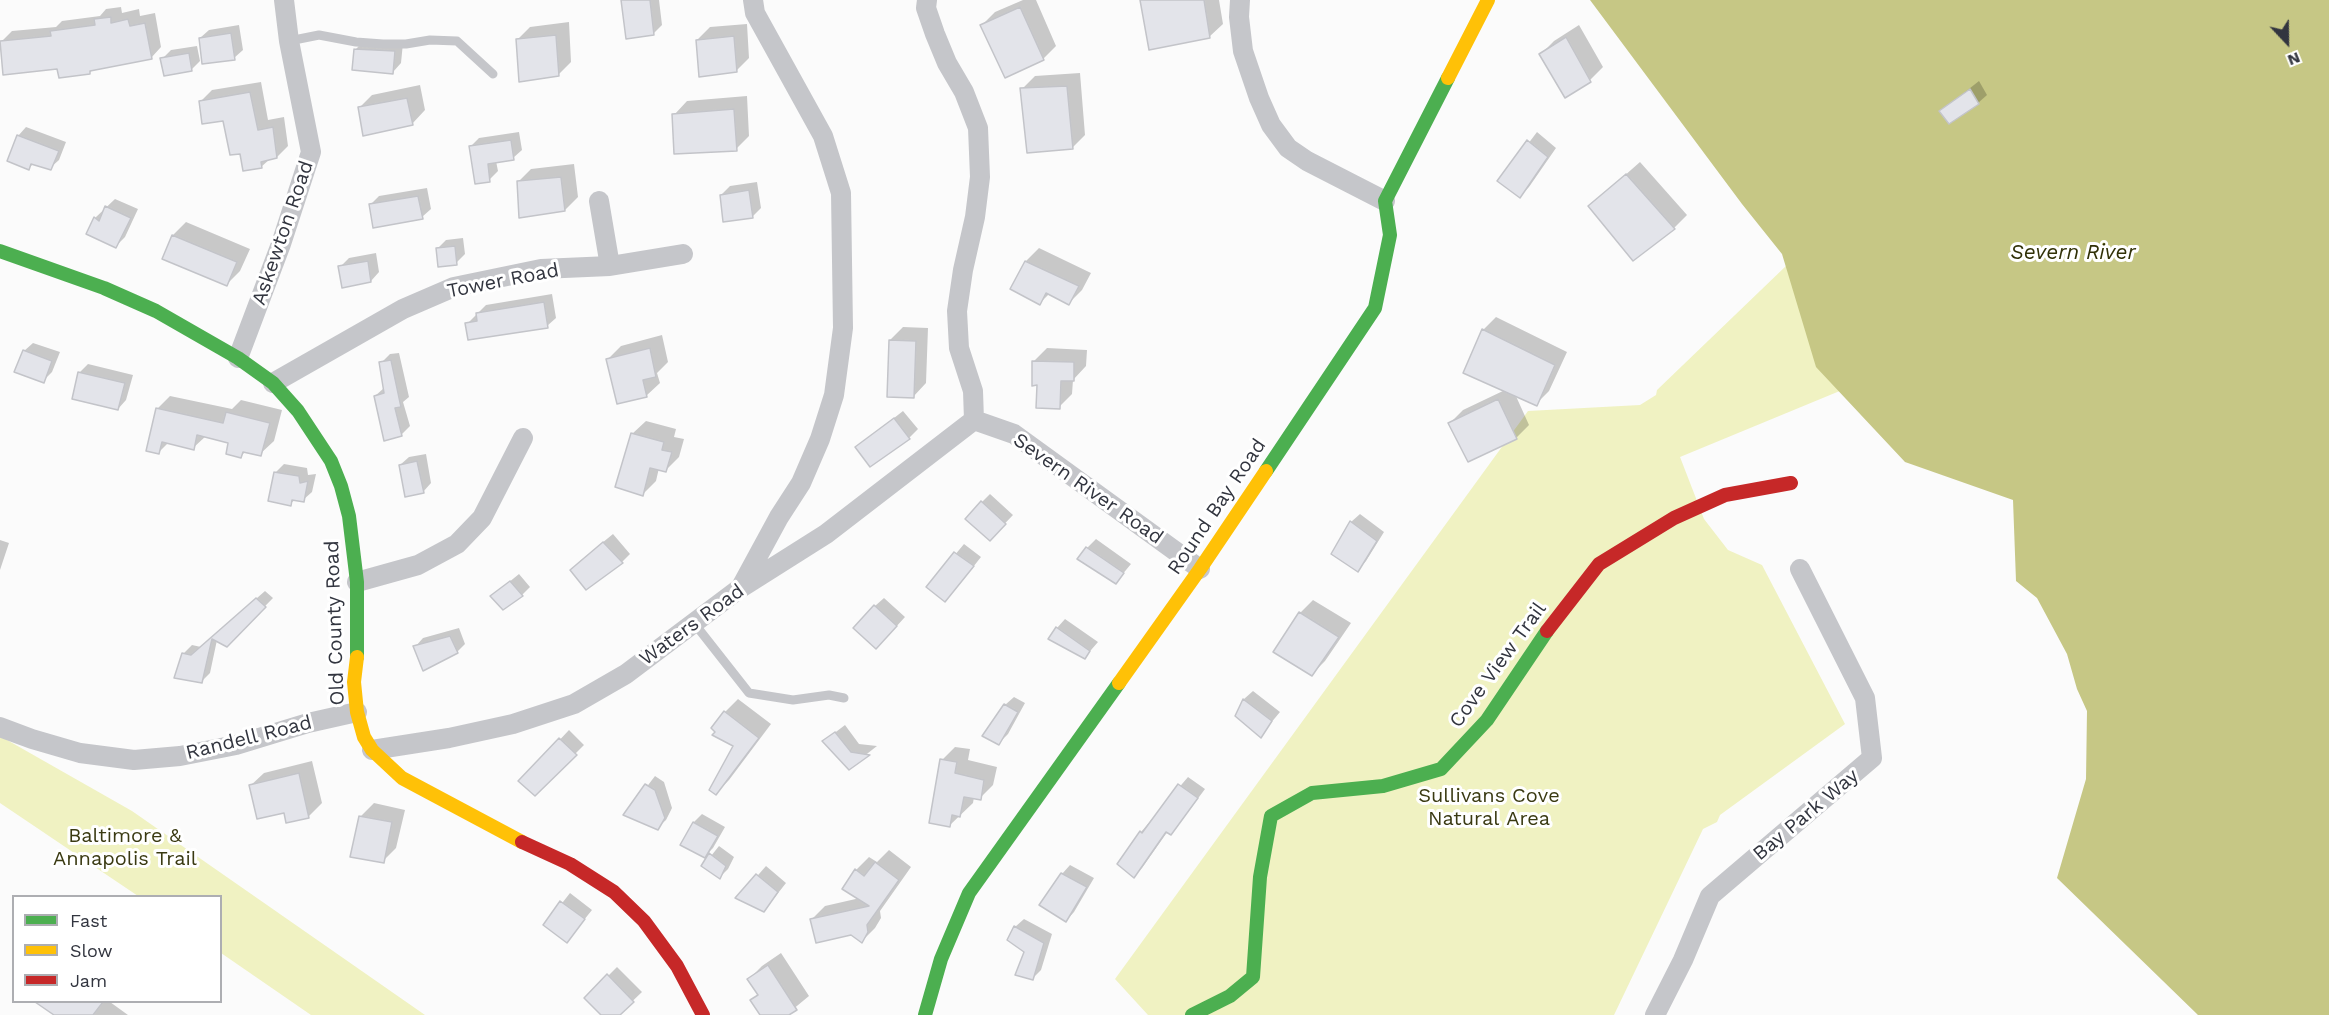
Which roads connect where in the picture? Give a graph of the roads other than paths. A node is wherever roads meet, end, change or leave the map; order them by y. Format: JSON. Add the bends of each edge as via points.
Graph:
{"nodes":[{"id":1,"x":284,"y":0,"type":"edge"},
{"id":2,"x":753,"y":0,"type":"edge"},
{"id":3,"x":927,"y":0,"type":"edge"},
{"id":4,"x":1240,"y":0,"type":"edge"},
{"id":5,"x":1488,"y":0,"type":"edge"},
{"id":6,"x":289,"y":41,"type":"junction"},
{"id":7,"x":493,"y":74,"type":"dead end"},
{"id":8,"x":600,"y":201,"type":"dead end"},
{"id":9,"x":1385,"y":201,"type":"junction"},
{"id":10,"x":0,"y":250,"type":"edge"},
{"id":11,"x":683,"y":254,"type":"dead end"},
{"id":12,"x":610,"y":266,"type":"junction"},
{"id":13,"x":238,"y":358,"type":"junction"},
{"id":14,"x":273,"y":383,"type":"junction"},
{"id":15,"x":975,"y":420,"type":"junction"},
{"id":16,"x":523,"y":438,"type":"dead end"},
{"id":17,"x":1791,"y":483,"type":"dead end"},
{"id":18,"x":1800,"y":568,"type":"dead end"},
{"id":19,"x":1200,"y":569,"type":"junction"},
{"id":20,"x":357,"y":582,"type":"junction"},
{"id":21,"x":739,"y":589,"type":"junction"},
{"id":22,"x":694,"y":623,"type":"junction"},
{"id":23,"x":844,"y":698,"type":"dead end"},
{"id":24,"x":357,"y":712,"type":"junction"},
{"id":25,"x":0,"y":727,"type":"edge"},
{"id":26,"x":372,"y":750,"type":"junction"},
{"id":27,"x":703,"y":1015,"type":"edge"},
{"id":28,"x":925,"y":1015,"type":"edge"},
{"id":29,"x":1192,"y":1015,"type":"edge"},
{"id":30,"x":1655,"y":1015,"type":"edge"}],
"edges":[{"from":1,"to":6,"type":"street","name":"Askewton Road"},
{"from":2,"to":21,"type":"street","via":[[755,14],[823,136],[841,193],[843,328],[834,395],[820,439],[801,483]]},
{"from":3,"to":15,"type":"street","via":[[935,34],[978,128],[980,177],[957,311],[959,348],[973,391]]},
{"from":4,"to":9,"type":"street","via":[[1243,51],[1271,125],[1288,148],[1307,161]]},
{"from":5,"to":9,"type":"street"},
{"from":6,"to":7,"type":"lane","via":[[319,35],[383,44],[457,41]]},
{"from":6,"to":13,"type":"street","name":"Askewton Road","via":[[311,152]]},
{"from":8,"to":12,"type":"street"},
{"from":9,"to":19,"type":"street","name":"Round Bay Road","via":[[1390,235],[1375,308]]},
{"from":10,"to":13,"type":"street","name":"Old County Road","via":[[104,288]]},
{"from":11,"to":12,"type":"street","name":"Tower Road"},
{"from":12,"to":14,"type":"street","name":"Tower Road","via":[[541,269],[454,287],[403,309]]},
{"from":13,"to":14,"type":"street","name":"Old County Road"},
{"from":14,"to":20,"type":"street","name":"Old County Road","via":[[298,411],[331,461],[349,516]]},
{"from":15,"to":19,"type":"street","name":"Severn River Road","via":[[1014,434]]},
{"from":15,"to":21,"type":"street","name":"Waters Road","via":[[826,534]]},
{"from":16,"to":20,"type":"street","via":[[482,518],[457,544],[418,565]]},
{"from":17,"to":29,"type":"street","name":"Cove View Trail","via":[[1725,495],[1674,518],[1599,564],[1546,631],[1486,720],[1441,769],[1383,786],[1312,793],[1271,816],[1260,877],[1253,977],[1230,996]]},
{"from":18,"to":30,"type":"street","name":"Bay Park Way","via":[[1865,698],[1872,758],[1710,896]]},
{"from":19,"to":28,"type":"street","name":"Round Bay Road","via":[[969,893],[941,959]]},
{"from":20,"to":24,"type":"street","name":"Old County Road"},
{"from":21,"to":22,"type":"street","name":"Waters Road"},
{"from":22,"to":23,"type":"lane","via":[[749,693],[794,700],[829,695]]},
{"from":22,"to":26,"type":"street","name":"Waters Road","via":[[626,674],[574,704],[513,724]]},
{"from":24,"to":25,"type":"street","name":"Randell Road","via":[[236,745],[134,760],[80,753]]},
{"from":24,"to":26,"type":"street","name":"Old County Road"},
{"from":26,"to":27,"type":"street","name":"Old County Road","via":[[402,778],[570,864],[614,892],[645,921]]}]}
